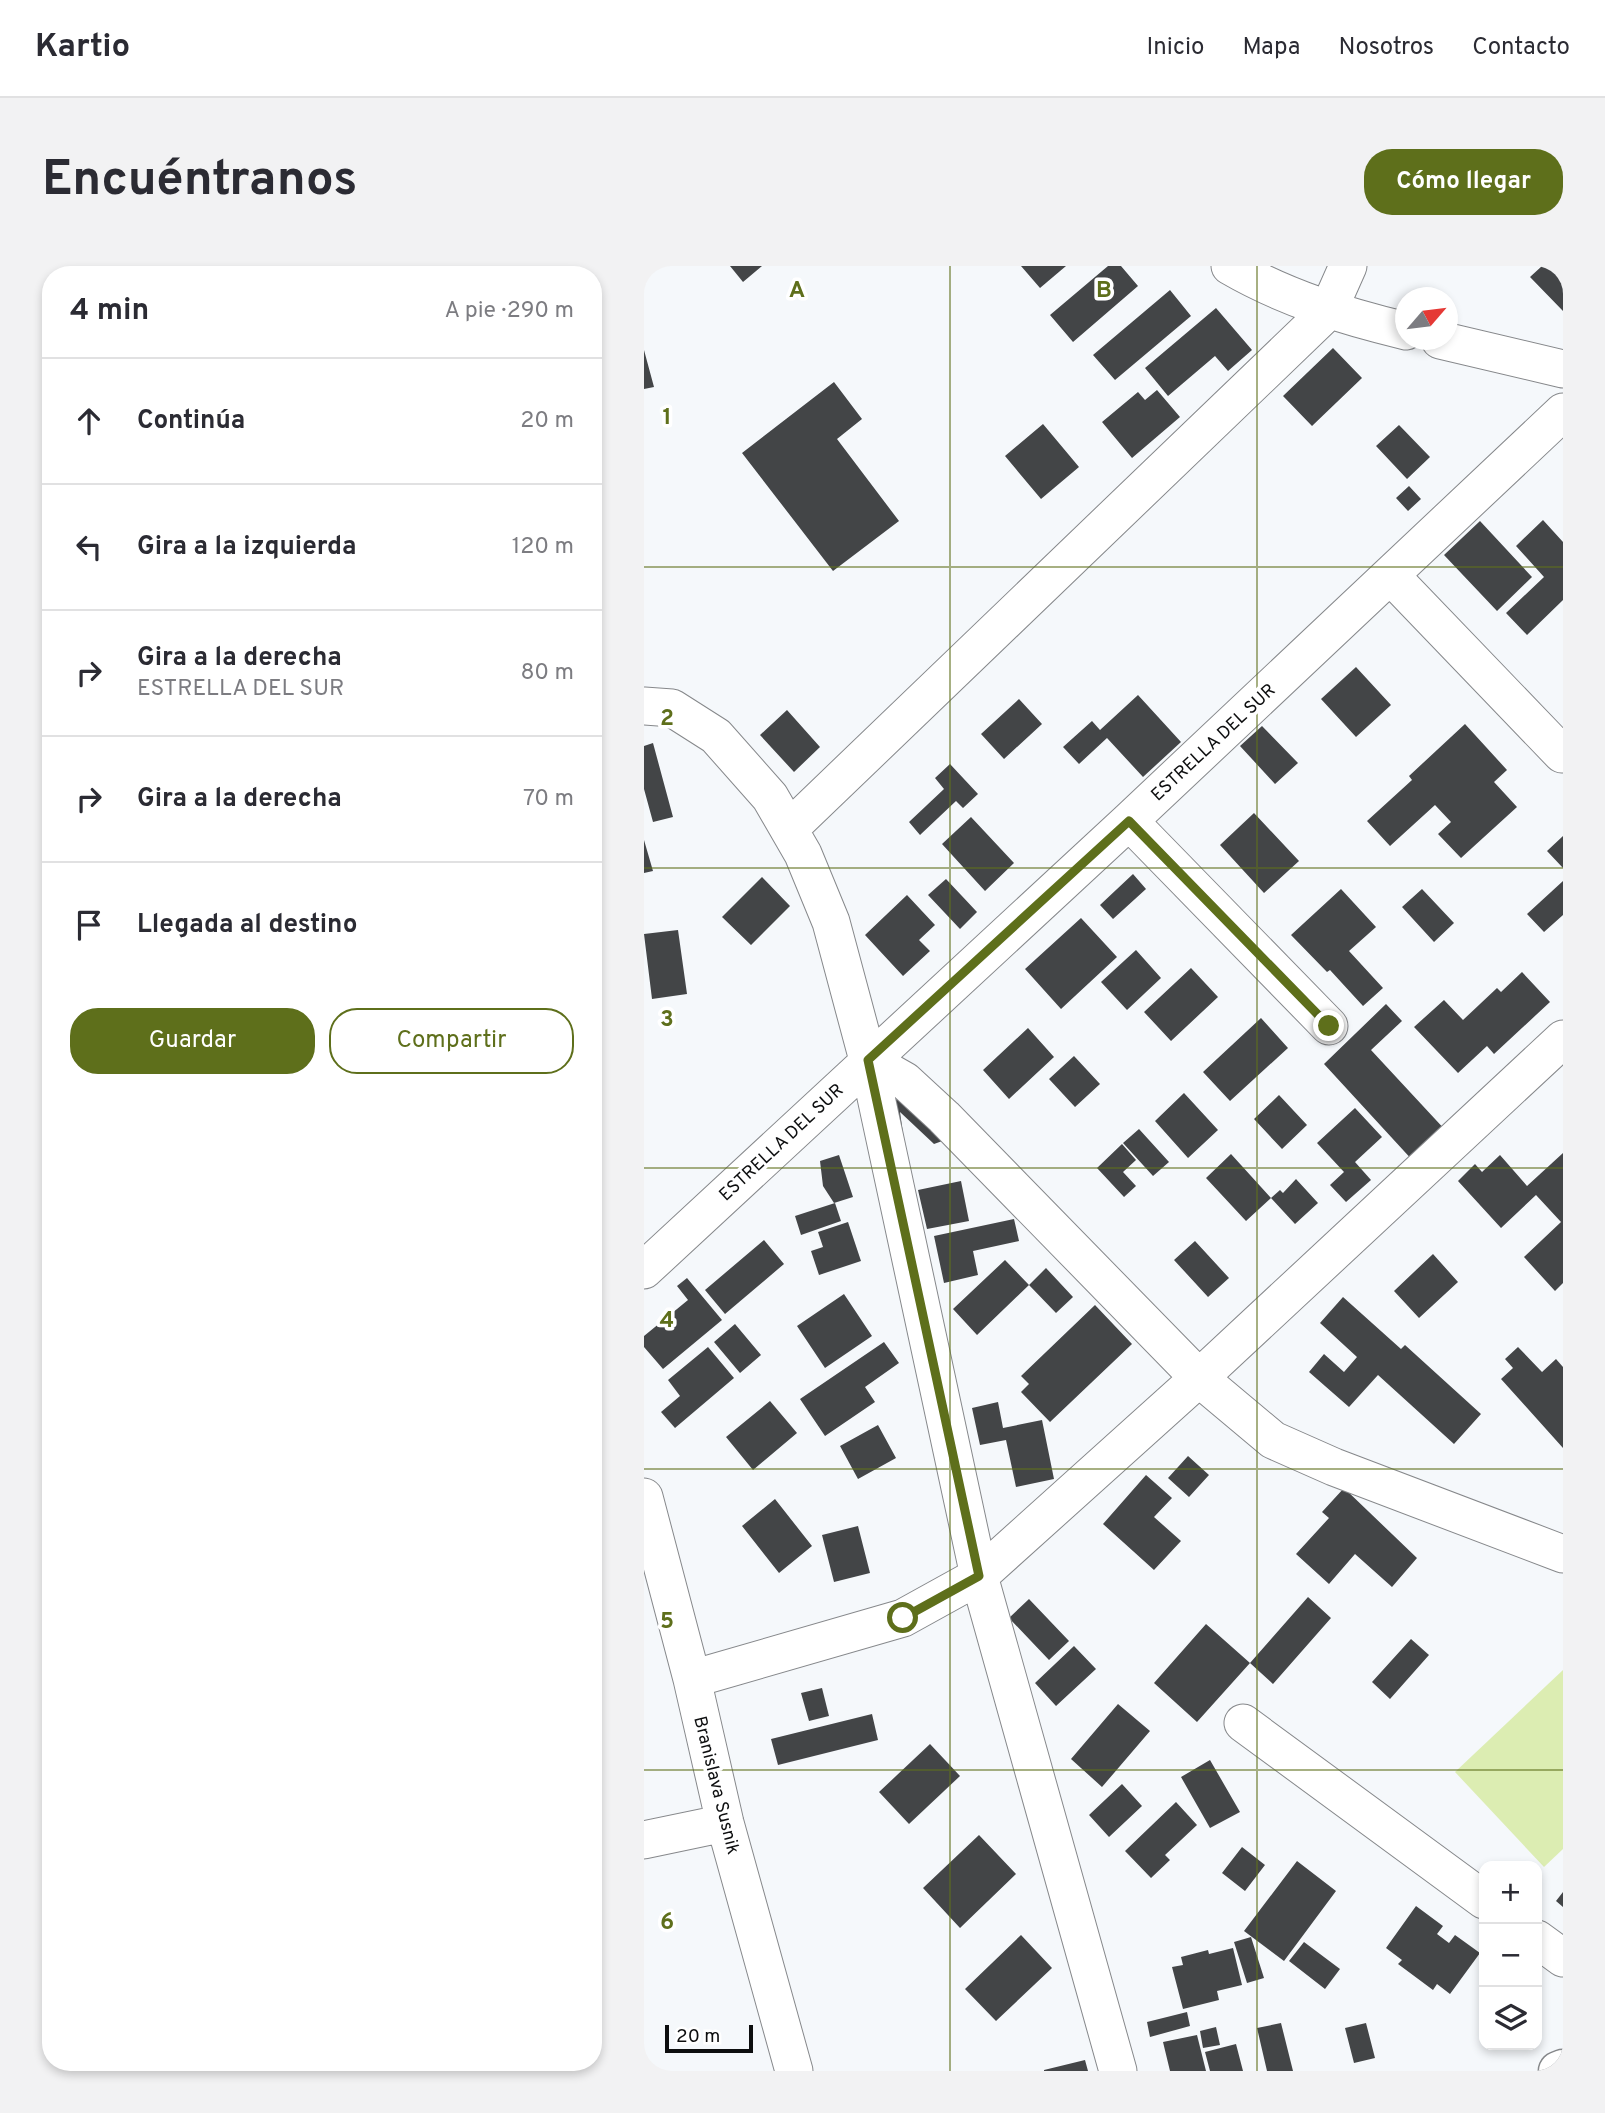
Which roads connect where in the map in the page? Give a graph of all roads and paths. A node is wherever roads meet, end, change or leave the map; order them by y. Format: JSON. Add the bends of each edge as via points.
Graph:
{"nodes":[{"id":1,"x":1230,"y":266,"type":"edge"},
{"id":2,"x":1348,"y":266,"type":"edge"},
{"id":3,"x":1328,"y":311,"type":"junction"},
{"id":4,"x":1395,"y":328,"type":"edge"},
{"id":5,"x":1458,"y":344,"type":"edge"},
{"id":6,"x":1563,"y":369,"type":"edge"},
{"id":7,"x":1563,"y":412,"type":"edge"},
{"id":8,"x":1390,"y":575,"type":"junction"},
{"id":9,"x":644,"y":706,"type":"edge"},
{"id":10,"x":1562,"y":754,"type":"edge"},
{"id":11,"x":1129,"y":821,"type":"junction"},
{"id":12,"x":789,"y":829,"type":"junction"},
{"id":13,"x":1329,"y":1026,"type":"dead end"},
{"id":14,"x":1558,"y":1054,"type":"edge"},
{"id":15,"x":868,"y":1060,"type":"junction"},
{"id":16,"x":644,"y":1270,"type":"edge"},
{"id":17,"x":1199,"y":1378,"type":"junction"},
{"id":18,"x":644,"y":1497,"type":"edge"},
{"id":19,"x":1563,"y":1554,"type":"edge"},
{"id":20,"x":979,"y":1576,"type":"junction"},
{"id":21,"x":692,"y":1679,"type":"junction"},
{"id":22,"x":1243,"y":1723,"type":"dead end"},
{"id":23,"x":725,"y":1823,"type":"junction"},
{"id":24,"x":644,"y":1840,"type":"edge"},
{"id":25,"x":1479,"y":1896,"type":"edge"},
{"id":26,"x":1542,"y":1943,"type":"edge"},
{"id":27,"x":1563,"y":1958,"type":"edge"},
{"id":28,"x":1563,"y":2069,"type":"edge"},
{"id":29,"x":794,"y":2071,"type":"edge"},
{"id":30,"x":1118,"y":2071,"type":"edge"},
{"id":31,"x":1558,"y":2071,"type":"edge"}],
"edges":[{"from":1,"to":3,"type":"street"},
{"from":2,"to":3,"type":"street"},
{"from":3,"to":4,"type":"street"},
{"from":3,"to":12,"type":"street"},
{"from":5,"to":6,"type":"street"},
{"from":7,"to":8,"type":"street","name":"ESTRELLA DEL SUR"},
{"from":8,"to":10,"type":"street"},
{"from":8,"to":11,"type":"street","name":"ESTRELLA DEL SUR"},
{"from":9,"to":12,"type":"street","via":[[672,708],[716,736],[770,797]]},
{"from":11,"to":13,"type":"street"},
{"from":11,"to":15,"type":"street","name":"ESTRELLA DEL SUR"},
{"from":12,"to":15,"type":"street","via":[[831,922]]},
{"from":14,"to":17,"type":"street"},
{"from":15,"to":16,"type":"street","name":"ESTRELLA DEL SUR"},
{"from":15,"to":17,"type":"street","via":[[905,1081],[944,1117]]},
{"from":15,"to":20,"type":"street"},
{"from":17,"to":19,"type":"street","via":[[1273,1440]]},
{"from":17,"to":20,"type":"street"},
{"from":18,"to":21,"type":"street","name":"Branislava Susnik"},
{"from":20,"to":21,"type":"street","via":[[903,1618]]},
{"from":20,"to":30,"type":"street"},
{"from":21,"to":23,"type":"street","name":"Branislava Susnik"},
{"from":22,"to":25,"type":"street"},
{"from":23,"to":24,"type":"street"},
{"from":23,"to":29,"type":"street","name":"Branislava Susnik"},
{"from":26,"to":27,"type":"street"},
{"from":28,"to":31,"type":"main road"}]}
